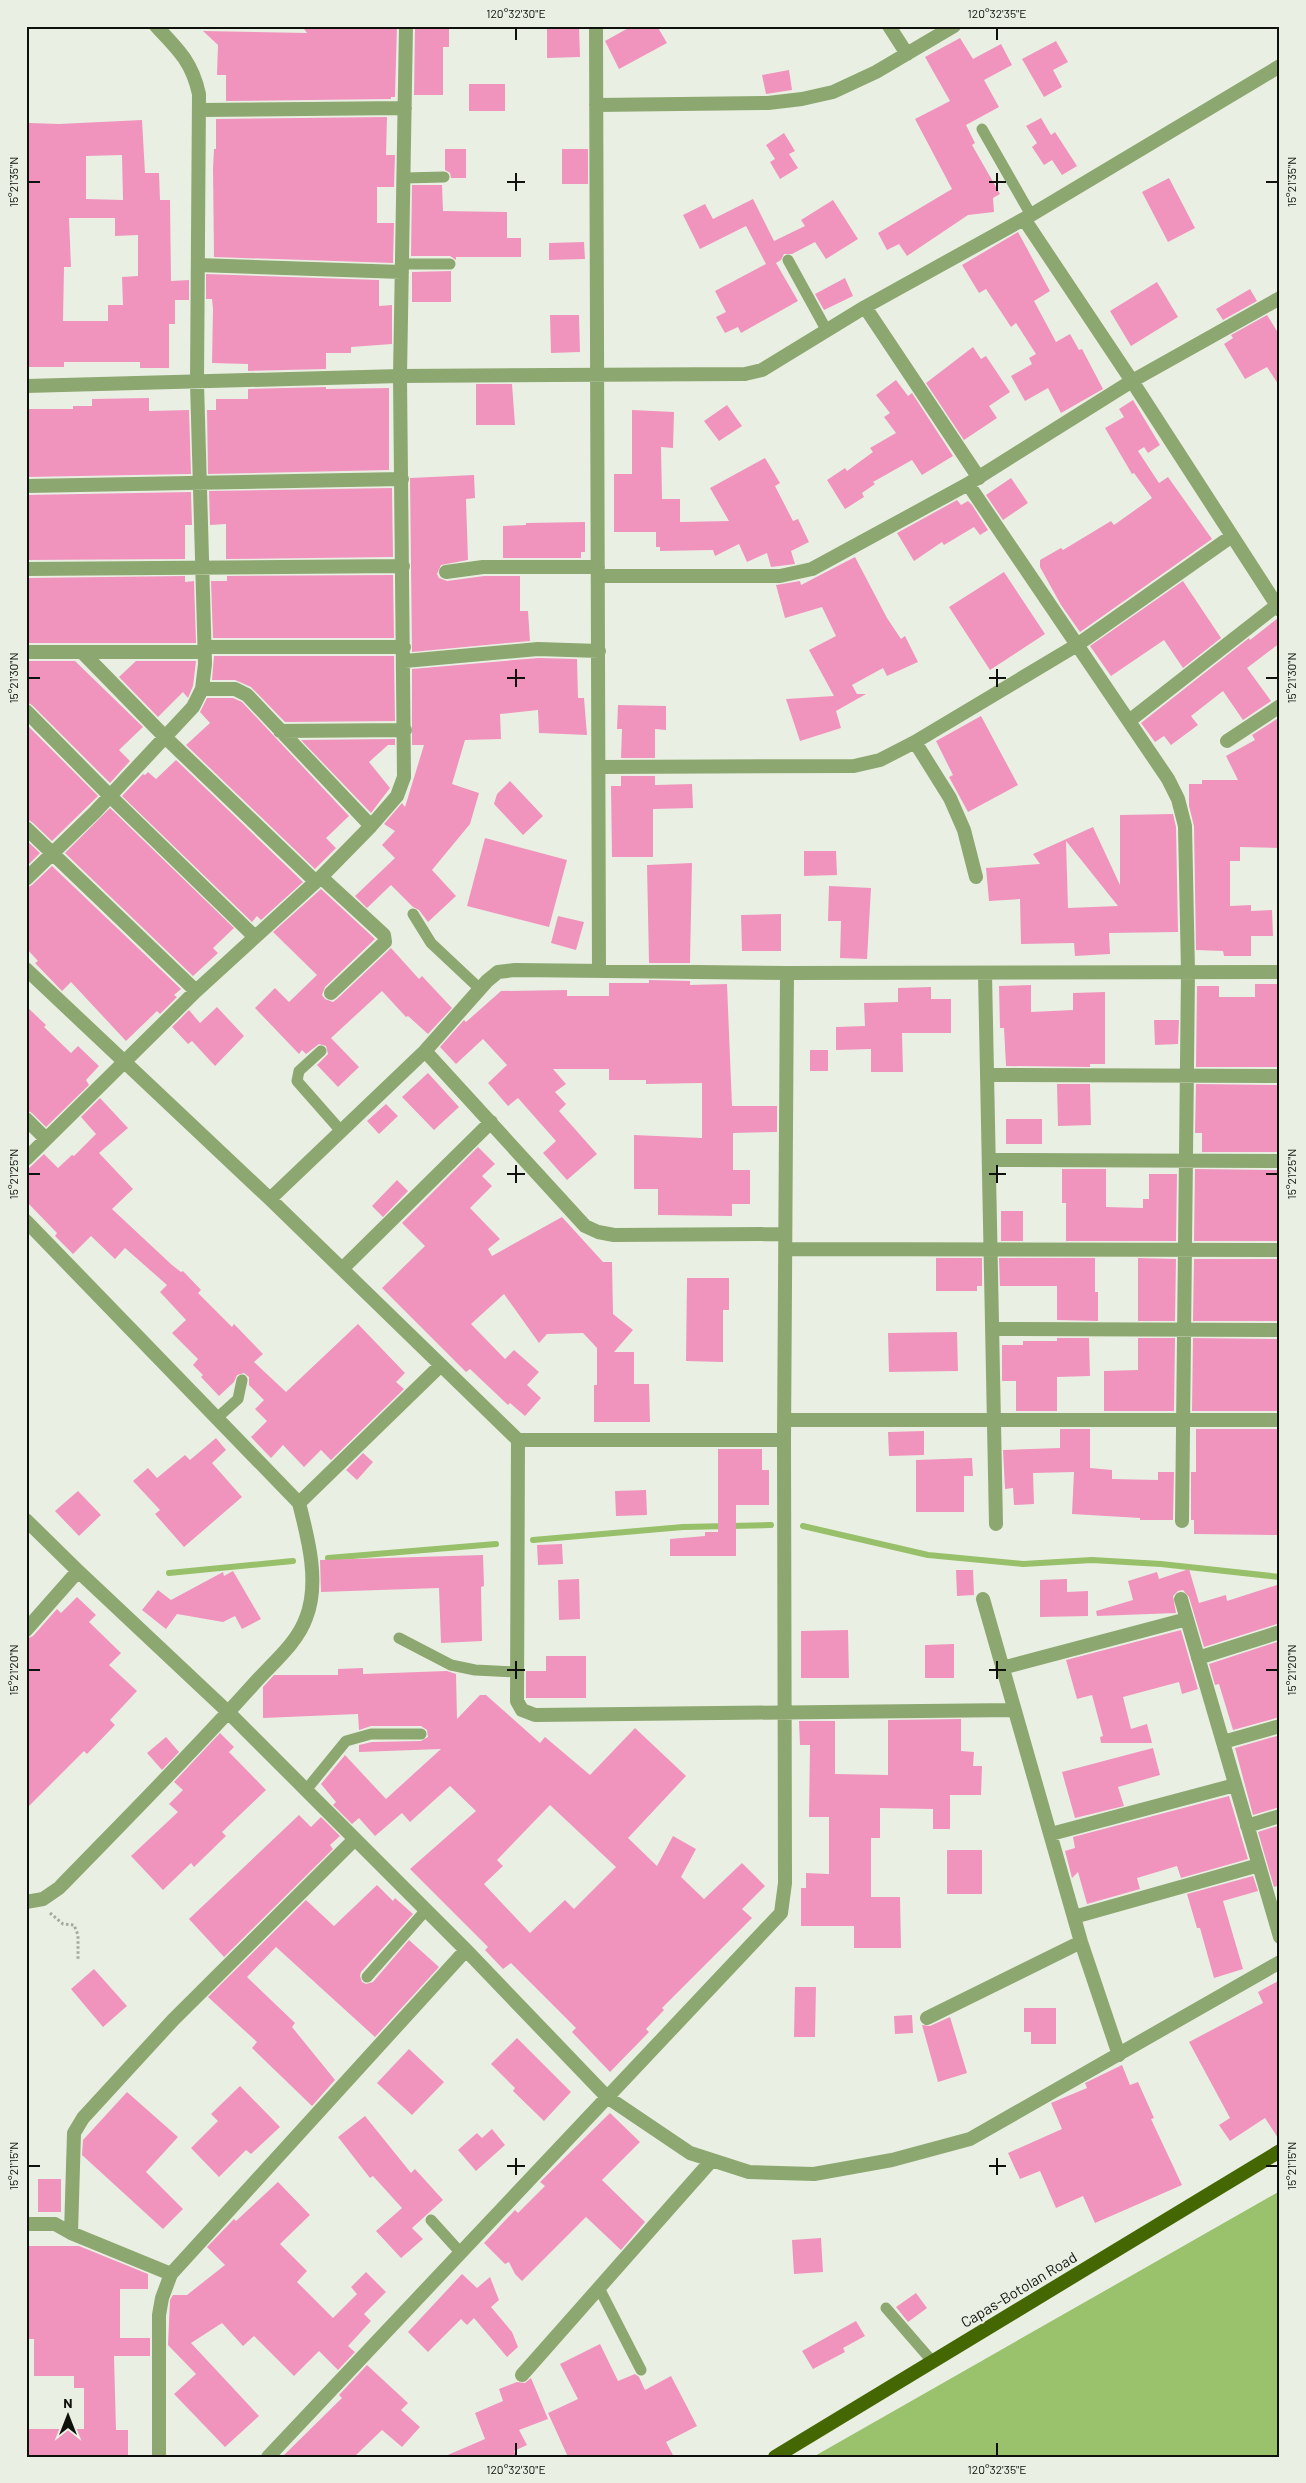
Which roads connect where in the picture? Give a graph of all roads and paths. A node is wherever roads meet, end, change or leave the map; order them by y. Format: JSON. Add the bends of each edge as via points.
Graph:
{"nodes":[{"id":1,"x":156,"y":26,"type":"edge"},
{"id":2,"x":406,"y":26,"type":"edge"},
{"id":3,"x":596,"y":26,"type":"edge"},
{"id":4,"x":889,"y":26,"type":"edge"},
{"id":5,"x":954,"y":26,"type":"edge"},
{"id":6,"x":907,"y":54,"type":"junction"},
{"id":7,"x":1280,"y":66,"type":"edge"},
{"id":8,"x":596,"y":105,"type":"junction"},
{"id":9,"x":405,"y":108,"type":"junction"},
{"id":10,"x":199,"y":110,"type":"junction"},
{"id":11,"x":982,"y":129,"type":"dead end"},
{"id":12,"x":444,"y":177,"type":"dead end"},
{"id":13,"x":404,"y":178,"type":"junction"},
{"id":14,"x":1027,"y":217,"type":"junction"},
{"id":15,"x":788,"y":260,"type":"dead end"},
{"id":16,"x":450,"y":264,"type":"dead end"},
{"id":17,"x":198,"y":265,"type":"junction"},
{"id":18,"x":402,"y":268,"type":"junction"},
{"id":19,"x":1280,"y":298,"type":"edge"},
{"id":20,"x":865,"y":307,"type":"junction"},
{"id":21,"x":827,"y":331,"type":"junction"},
{"id":22,"x":400,"y":376,"type":"junction"},
{"id":23,"x":596,"y":376,"type":"junction"},
{"id":24,"x":1132,"y":381,"type":"junction"},
{"id":25,"x":197,"y":383,"type":"junction"},
{"id":26,"x":26,"y":386,"type":"edge"},
{"id":27,"x":402,"y":480,"type":"junction"},
{"id":28,"x":974,"y":481,"type":"junction"},
{"id":29,"x":200,"y":484,"type":"junction"},
{"id":30,"x":26,"y":486,"type":"edge"},
{"id":31,"x":1232,"y":536,"type":"junction"},
{"id":32,"x":403,"y":566,"type":"junction"},
{"id":33,"x":202,"y":567,"type":"junction"},
{"id":34,"x":26,"y":569,"type":"edge"},
{"id":35,"x":598,"y":571,"type":"junction"},
{"id":36,"x":446,"y":572,"type":"dead end"},
{"id":37,"x":1278,"y":608,"type":"edge"},
{"id":38,"x":1077,"y":645,"type":"junction"},
{"id":39,"x":204,"y":649,"type":"junction"},
{"id":40,"x":599,"y":651,"type":"junction"},
{"id":41,"x":26,"y":652,"type":"edge"},
{"id":42,"x":82,"y":652,"type":"junction"},
{"id":43,"x":404,"y":654,"type":"junction"},
{"id":44,"x":202,"y":689,"type":"junction"},
{"id":45,"x":1280,"y":706,"type":"edge"},
{"id":46,"x":26,"y":711,"type":"edge"},
{"id":47,"x":1129,"y":721,"type":"junction"},
{"id":48,"x":405,"y":730,"type":"junction"},
{"id":49,"x":280,"y":731,"type":"junction"},
{"id":50,"x":165,"y":737,"type":"junction"},
{"id":51,"x":1227,"y":741,"type":"dead end"},
{"id":52,"x":915,"y":742,"type":"junction"},
{"id":53,"x":600,"y":767,"type":"junction"},
{"id":54,"x":110,"y":796,"type":"junction"},
{"id":55,"x":370,"y":826,"type":"junction"},
{"id":56,"x":26,"y":828,"type":"edge"},
{"id":57,"x":52,"y":854,"type":"junction"},
{"id":58,"x":976,"y":877,"type":"dead end"},
{"id":59,"x":26,"y":879,"type":"edge"},
{"id":60,"x":318,"y":879,"type":"junction"},
{"id":61,"x":413,"y":914,"type":"dead end"},
{"id":62,"x":255,"y":937,"type":"junction"},
{"id":63,"x":26,"y":969,"type":"edge"},
{"id":64,"x":599,"y":971,"type":"junction"},
{"id":65,"x":1188,"y":972,"type":"junction"},
{"id":66,"x":1280,"y":972,"type":"edge"},
{"id":67,"x":787,"y":973,"type":"junction"},
{"id":68,"x":985,"y":973,"type":"junction"},
{"id":69,"x":480,"y":989,"type":"junction"},
{"id":70,"x":196,"y":991,"type":"junction"},
{"id":71,"x":331,"y":993,"type":"dead end"},
{"id":72,"x":321,"y":1051,"type":"dead end"},
{"id":73,"x":425,"y":1051,"type":"junction"},
{"id":74,"x":124,"y":1061,"type":"junction"},
{"id":75,"x":988,"y":1075,"type":"junction"},
{"id":76,"x":1187,"y":1076,"type":"junction"},
{"id":77,"x":1280,"y":1076,"type":"edge"},
{"id":78,"x":26,"y":1119,"type":"edge"},
{"id":79,"x":491,"y":1122,"type":"junction"},
{"id":80,"x":341,"y":1131,"type":"junction"},
{"id":81,"x":46,"y":1139,"type":"junction"},
{"id":82,"x":26,"y":1159,"type":"edge"},
{"id":83,"x":989,"y":1160,"type":"junction"},
{"id":84,"x":1186,"y":1161,"type":"junction"},
{"id":85,"x":1280,"y":1161,"type":"edge"},
{"id":86,"x":270,"y":1199,"type":"junction"},
{"id":87,"x":26,"y":1221,"type":"edge"},
{"id":88,"x":785,"y":1234,"type":"junction"},
{"id":89,"x":785,"y":1249,"type":"junction"},
{"id":90,"x":991,"y":1249,"type":"junction"},
{"id":91,"x":1185,"y":1250,"type":"junction"},
{"id":92,"x":1280,"y":1250,"type":"edge"},
{"id":93,"x":342,"y":1269,"type":"junction"},
{"id":94,"x":993,"y":1329,"type":"junction"},
{"id":95,"x":1184,"y":1330,"type":"junction"},
{"id":96,"x":1280,"y":1330,"type":"edge"},
{"id":97,"x":440,"y":1365,"type":"junction"},
{"id":98,"x":242,"y":1380,"type":"dead end"},
{"id":99,"x":217,"y":1418,"type":"junction"},
{"id":100,"x":784,"y":1420,"type":"junction"},
{"id":101,"x":994,"y":1420,"type":"junction"},
{"id":102,"x":1183,"y":1420,"type":"junction"},
{"id":103,"x":1280,"y":1420,"type":"edge"},
{"id":104,"x":518,"y":1440,"type":"junction"},
{"id":105,"x":784,"y":1440,"type":"junction"},
{"id":106,"x":299,"y":1503,"type":"junction"},
{"id":107,"x":26,"y":1520,"type":"edge"},
{"id":108,"x":1182,"y":1521,"type":"dead end"},
{"id":109,"x":996,"y":1524,"type":"dead end"},
{"id":110,"x":78,"y":1572,"type":"junction"},
{"id":111,"x":983,"y":1599,"type":"dead end"},
{"id":112,"x":1181,"y":1599,"type":"dead end"},
{"id":113,"x":1187,"y":1619,"type":"junction"},
{"id":114,"x":26,"y":1630,"type":"edge"},
{"id":115,"x":1280,"y":1632,"type":"edge"},
{"id":116,"x":399,"y":1638,"type":"dead end"},
{"id":117,"x":1198,"y":1658,"type":"junction"},
{"id":118,"x":1002,"y":1668,"type":"junction"},
{"id":119,"x":517,"y":1672,"type":"junction"},
{"id":120,"x":1014,"y":1710,"type":"junction"},
{"id":121,"x":784,"y":1711,"type":"junction"},
{"id":122,"x":228,"y":1712,"type":"junction"},
{"id":123,"x":1280,"y":1726,"type":"edge"},
{"id":124,"x":422,"y":1734,"type":"dead end"},
{"id":125,"x":1223,"y":1742,"type":"junction"},
{"id":126,"x":1235,"y":1785,"type":"junction"},
{"id":127,"x":306,"y":1790,"type":"junction"},
{"id":128,"x":1280,"y":1816,"type":"edge"},
{"id":129,"x":1247,"y":1826,"type":"junction"},
{"id":130,"x":1051,"y":1834,"type":"junction"},
{"id":131,"x":355,"y":1839,"type":"junction"},
{"id":132,"x":1258,"y":1865,"type":"junction"},
{"id":133,"x":43,"y":1899,"type":"junction"},
{"id":134,"x":26,"y":1902,"type":"edge"},
{"id":135,"x":426,"y":1910,"type":"junction"},
{"id":136,"x":1074,"y":1916,"type":"junction"},
{"id":137,"x":1280,"y":1937,"type":"edge"},
{"id":138,"x":1081,"y":1942,"type":"junction"},
{"id":139,"x":466,"y":1950,"type":"junction"},
{"id":140,"x":78,"y":1960,"type":"dead end"},
{"id":141,"x":1280,"y":1962,"type":"edge"},
{"id":142,"x":367,"y":1977,"type":"dead end"},
{"id":143,"x":927,"y":2018,"type":"dead end"},
{"id":144,"x":1119,"y":2055,"type":"junction"},
{"id":145,"x":607,"y":2096,"type":"junction"},
{"id":146,"x":1280,"y":2151,"type":"edge"},
{"id":147,"x":712,"y":2160,"type":"junction"},
{"id":148,"x":431,"y":2220,"type":"dead end"},
{"id":149,"x":26,"y":2224,"type":"edge"},
{"id":150,"x":71,"y":2233,"type":"junction"},
{"id":151,"x":460,"y":2252,"type":"junction"},
{"id":152,"x":171,"y":2274,"type":"junction"},
{"id":153,"x":599,"y":2288,"type":"junction"},
{"id":154,"x":886,"y":2308,"type":"dead end"},
{"id":155,"x":932,"y":2361,"type":"junction"},
{"id":156,"x":641,"y":2370,"type":"dead end"},
{"id":157,"x":522,"y":2375,"type":"dead end"},
{"id":158,"x":160,"y":2457,"type":"edge"},
{"id":159,"x":268,"y":2457,"type":"edge"},
{"id":160,"x":776,"y":2457,"type":"edge"}],
"edges":[{"from":1,"to":10,"type":"street","via":[[184,55],[195,75]]},
{"from":2,"to":9,"type":"street"},
{"from":3,"to":8,"type":"street"},
{"from":4,"to":6,"type":"street"},
{"from":5,"to":6,"type":"street"},
{"from":6,"to":8,"type":"street","via":[[833,92],[802,99],[768,103]]},
{"from":7,"to":14,"type":"street"},
{"from":8,"to":23,"type":"street"},
{"from":9,"to":10,"type":"street"},
{"from":9,"to":13,"type":"street"},
{"from":10,"to":17,"type":"street"},
{"from":11,"to":14,"type":"lane"},
{"from":12,"to":13,"type":"lane"},
{"from":13,"to":18,"type":"street"},
{"from":14,"to":20,"type":"street"},
{"from":14,"to":24,"type":"street"},
{"from":15,"to":21,"type":"lane"},
{"from":16,"to":18,"type":"lane"},
{"from":17,"to":18,"type":"street"},
{"from":17,"to":25,"type":"street"},
{"from":18,"to":22,"type":"street"},
{"from":19,"to":24,"type":"street"},
{"from":20,"to":21,"type":"street"},
{"from":20,"to":28,"type":"street"},
{"from":21,"to":23,"type":"street","via":[[762,370],[744,374]]},
{"from":22,"to":23,"type":"street"},
{"from":22,"to":25,"type":"street"},
{"from":22,"to":27,"type":"street"},
{"from":23,"to":35,"type":"street"},
{"from":24,"to":28,"type":"street"},
{"from":24,"to":31,"type":"street"},
{"from":25,"to":26,"type":"street"},
{"from":25,"to":29,"type":"street"},
{"from":27,"to":29,"type":"street"},
{"from":27,"to":32,"type":"street"},
{"from":28,"to":35,"type":"street","via":[[812,570],[795,574]]},
{"from":28,"to":38,"type":"street"},
{"from":29,"to":30,"type":"street"},
{"from":29,"to":33,"type":"street"},
{"from":31,"to":37,"type":"street"},
{"from":31,"to":38,"type":"street"},
{"from":32,"to":33,"type":"street"},
{"from":32,"to":43,"type":"street"},
{"from":33,"to":34,"type":"street"},
{"from":33,"to":39,"type":"street"},
{"from":35,"to":36,"type":"street","via":[[483,567]]},
{"from":35,"to":40,"type":"street"},
{"from":37,"to":47,"type":"street"},
{"from":38,"to":47,"type":"street"},
{"from":38,"to":52,"type":"street"},
{"from":39,"to":42,"type":"street"},
{"from":39,"to":43,"type":"street"},
{"from":39,"to":44,"type":"street"},
{"from":40,"to":43,"type":"street","via":[[538,649]]},
{"from":40,"to":53,"type":"street"},
{"from":41,"to":42,"type":"street"},
{"from":42,"to":50,"type":"street"},
{"from":43,"to":48,"type":"street"},
{"from":44,"to":49,"type":"street","via":[[235,689],[247,695]]},
{"from":44,"to":50,"type":"street","via":[[193,707]]},
{"from":45,"to":51,"type":"street"},
{"from":46,"to":54,"type":"street"},
{"from":47,"to":65,"type":"street","via":[[1168,779],[1178,799],[1185,826]]},
{"from":48,"to":49,"type":"street"},
{"from":48,"to":55,"type":"street","via":[[404,777],[397,796]]},
{"from":49,"to":55,"type":"street"},
{"from":50,"to":54,"type":"street"},
{"from":50,"to":60,"type":"street"},
{"from":52,"to":53,"type":"street","via":[[880,760],[854,766]]},
{"from":52,"to":58,"type":"street","via":[[950,798],[964,830]]},
{"from":53,"to":64,"type":"street"},
{"from":54,"to":57,"type":"street"},
{"from":54,"to":62,"type":"street"},
{"from":55,"to":60,"type":"street"},
{"from":56,"to":57,"type":"street"},
{"from":57,"to":59,"type":"street"},
{"from":57,"to":70,"type":"street"},
{"from":60,"to":62,"type":"street"},
{"from":60,"to":71,"type":"street","via":[[384,934],[385,942]]},
{"from":61,"to":69,"type":"lane","via":[[431,943]]},
{"from":62,"to":70,"type":"street"},
{"from":63,"to":74,"type":"street"},
{"from":64,"to":67,"type":"street"},
{"from":64,"to":69,"type":"street","via":[[498,972]]},
{"from":65,"to":66,"type":"street"},
{"from":65,"to":68,"type":"street"},
{"from":65,"to":76,"type":"street"},
{"from":67,"to":68,"type":"street"},
{"from":67,"to":88,"type":"street"},
{"from":68,"to":75,"type":"street"},
{"from":69,"to":73,"type":"street"},
{"from":70,"to":74,"type":"street"},
{"from":72,"to":80,"type":"lane","via":[[299,1071],[297,1081]]},
{"from":73,"to":79,"type":"street"},
{"from":73,"to":80,"type":"street"},
{"from":74,"to":81,"type":"street"},
{"from":74,"to":86,"type":"street"},
{"from":75,"to":76,"type":"street"},
{"from":75,"to":83,"type":"street"},
{"from":76,"to":77,"type":"street"},
{"from":76,"to":84,"type":"street"},
{"from":78,"to":81,"type":"street"},
{"from":79,"to":88,"type":"street","via":[[586,1226],[598,1232],[614,1235]]},
{"from":79,"to":93,"type":"street"},
{"from":80,"to":86,"type":"street"},
{"from":81,"to":82,"type":"street"},
{"from":83,"to":84,"type":"street"},
{"from":83,"to":90,"type":"street"},
{"from":84,"to":85,"type":"street"},
{"from":84,"to":91,"type":"street"},
{"from":86,"to":93,"type":"street"},
{"from":87,"to":99,"type":"street"},
{"from":88,"to":89,"type":"street"},
{"from":89,"to":90,"type":"street"},
{"from":89,"to":100,"type":"street"},
{"from":90,"to":91,"type":"street"},
{"from":90,"to":94,"type":"street"},
{"from":91,"to":92,"type":"street"},
{"from":91,"to":95,"type":"street"},
{"from":93,"to":97,"type":"street"},
{"from":94,"to":95,"type":"street"},
{"from":94,"to":101,"type":"street"},
{"from":95,"to":96,"type":"street"},
{"from":95,"to":102,"type":"street"},
{"from":97,"to":104,"type":"street"},
{"from":97,"to":106,"type":"street"},
{"from":98,"to":99,"type":"lane","via":[[238,1398]]},
{"from":99,"to":106,"type":"street"},
{"from":100,"to":101,"type":"street"},
{"from":100,"to":105,"type":"street"},
{"from":101,"to":102,"type":"street"},
{"from":101,"to":109,"type":"street"},
{"from":102,"to":103,"type":"street"},
{"from":102,"to":108,"type":"street"},
{"from":104,"to":105,"type":"street"},
{"from":104,"to":119,"type":"street"},
{"from":105,"to":121,"type":"street"},
{"from":106,"to":122,"type":"street","via":[[311,1569],[311,1602],[306,1619],[299,1634]]},
{"from":107,"to":110,"type":"street"},
{"from":110,"to":114,"type":"street"},
{"from":110,"to":122,"type":"street"},
{"from":111,"to":118,"type":"street"},
{"from":112,"to":113,"type":"street"},
{"from":113,"to":117,"type":"street"},
{"from":113,"to":118,"type":"street"},
{"from":115,"to":117,"type":"street"},
{"from":116,"to":119,"type":"lane","via":[[451,1665],[474,1670]]},
{"from":117,"to":125,"type":"street"},
{"from":118,"to":120,"type":"street"},
{"from":119,"to":121,"type":"street","via":[[517,1701],[522,1710],[535,1715]]},
{"from":120,"to":121,"type":"street"},
{"from":120,"to":130,"type":"street"},
{"from":121,"to":145,"type":"street","via":[[785,1883],[781,1913]]},
{"from":122,"to":127,"type":"street"},
{"from":122,"to":133,"type":"street","via":[[59,1888]]},
{"from":123,"to":125,"type":"street"},
{"from":124,"to":127,"type":"lane","via":[[371,1734],[346,1742]]},
{"from":125,"to":126,"type":"street"},
{"from":126,"to":129,"type":"street"},
{"from":126,"to":130,"type":"street"},
{"from":127,"to":131,"type":"street"},
{"from":128,"to":129,"type":"street"},
{"from":129,"to":132,"type":"street"},
{"from":130,"to":136,"type":"street"},
{"from":131,"to":135,"type":"street"},
{"from":131,"to":150,"type":"street","via":[[180,2013],[83,2118],[74,2133]]},
{"from":132,"to":136,"type":"street"},
{"from":132,"to":137,"type":"street"},
{"from":133,"to":134,"type":"street"},
{"from":133,"to":140,"type":"path","via":[[51,1915],[64,1924],[74,1925],[78,1935]]},
{"from":135,"to":139,"type":"street"},
{"from":135,"to":142,"type":"lane"},
{"from":136,"to":138,"type":"street"},
{"from":138,"to":143,"type":"street"},
{"from":138,"to":144,"type":"street"},
{"from":139,"to":145,"type":"street"},
{"from":139,"to":152,"type":"street"},
{"from":141,"to":144,"type":"street"},
{"from":144,"to":147,"type":"street","via":[[970,2139],[892,2160],[814,2174],[749,2172]]},
{"from":145,"to":147,"type":"street","via":[[690,2153]]},
{"from":145,"to":151,"type":"street"},
{"from":146,"to":155,"type":"main road","name":"Capas-Botolan Road"},
{"from":147,"to":153,"type":"street"},
{"from":148,"to":151,"type":"lane"},
{"from":149,"to":150,"type":"street","via":[[55,2224]]},
{"from":150,"to":152,"type":"street"},
{"from":151,"to":159,"type":"street"},
{"from":152,"to":158,"type":"street","via":[[160,2315]]},
{"from":153,"to":156,"type":"lane"},
{"from":153,"to":157,"type":"street"},
{"from":154,"to":155,"type":"lane"},
{"from":155,"to":160,"type":"main road","name":"Capas-Botolan Road"}]}
